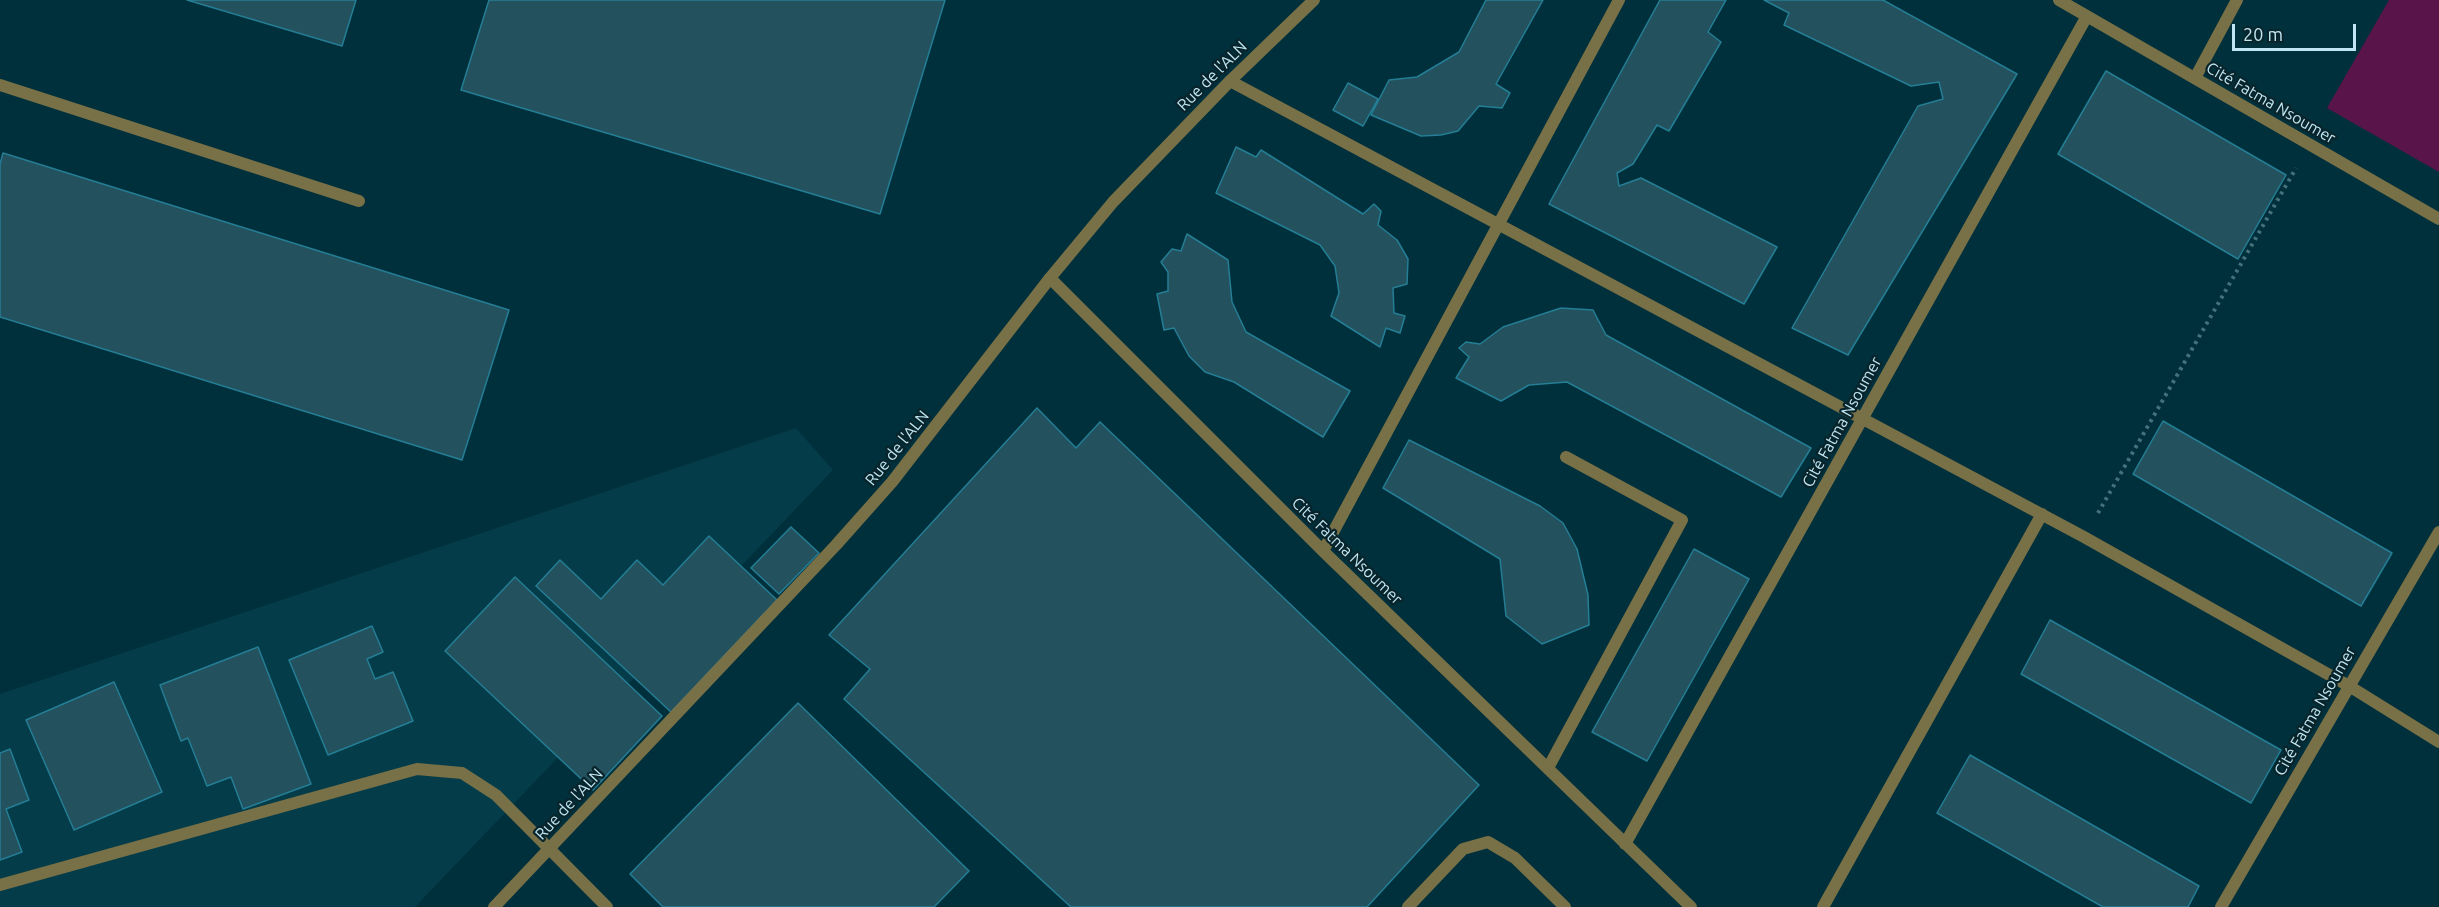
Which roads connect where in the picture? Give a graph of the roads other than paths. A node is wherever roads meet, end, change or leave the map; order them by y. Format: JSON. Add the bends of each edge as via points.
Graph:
{"nodes":[{"id":1,"x":1314,"y":0,"type":"edge"},
{"id":2,"x":1619,"y":0,"type":"edge"},
{"id":3,"x":2059,"y":0,"type":"edge"},
{"id":4,"x":2237,"y":0,"type":"edge"},
{"id":5,"x":2087,"y":16,"type":"junction"},
{"id":6,"x":2195,"y":78,"type":"junction"},
{"id":7,"x":1230,"y":81,"type":"junction"},
{"id":8,"x":0,"y":85,"type":"edge"},
{"id":9,"x":359,"y":201,"type":"dead end"},
{"id":10,"x":2439,"y":219,"type":"edge"},
{"id":11,"x":1498,"y":224,"type":"junction"},
{"id":12,"x":1050,"y":278,"type":"junction"},
{"id":13,"x":1863,"y":418,"type":"junction"},
{"id":14,"x":1566,"y":457,"type":"dead end"},
{"id":15,"x":2042,"y":514,"type":"junction"},
{"id":16,"x":2439,"y":532,"type":"edge"},
{"id":17,"x":1323,"y":550,"type":"junction"},
{"id":18,"x":2349,"y":686,"type":"junction"},
{"id":19,"x":2439,"y":742,"type":"edge"},
{"id":20,"x":1548,"y":768,"type":"junction"},
{"id":21,"x":1625,"y":844,"type":"junction"},
{"id":22,"x":549,"y":849,"type":"junction"},
{"id":23,"x":0,"y":885,"type":"edge"},
{"id":24,"x":494,"y":907,"type":"edge"},
{"id":25,"x":607,"y":907,"type":"edge"},
{"id":26,"x":1408,"y":907,"type":"edge"},
{"id":27,"x":1565,"y":907,"type":"edge"},
{"id":28,"x":1691,"y":907,"type":"edge"},
{"id":29,"x":1823,"y":907,"type":"edge"},
{"id":30,"x":2221,"y":907,"type":"edge"}],
"edges":[{"from":1,"to":7,"type":"street","name":"Rue de l'ALN"},
{"from":2,"to":11,"type":"street"},
{"from":3,"to":5,"type":"street","name":"Cité Fatma Nsoumer"},
{"from":4,"to":6,"type":"street"},
{"from":5,"to":6,"type":"street","name":"Cité Fatma Nsoumer"},
{"from":5,"to":13,"type":"street","name":"Cité Fatma Nsoumer"},
{"from":6,"to":10,"type":"street","name":"Cité Fatma Nsoumer"},
{"from":7,"to":11,"type":"street"},
{"from":7,"to":12,"type":"street","name":"Rue de l'ALN","via":[[1113,202]]},
{"from":8,"to":9,"type":"street"},
{"from":11,"to":13,"type":"street"},
{"from":11,"to":17,"type":"street"},
{"from":12,"to":17,"type":"street","name":"Cité Fatma Nsoumer"},
{"from":12,"to":22,"type":"street","name":"Rue de l'ALN","via":[[864,514]]},
{"from":13,"to":15,"type":"street"},
{"from":13,"to":21,"type":"street","name":"Cité Fatma Nsoumer"},
{"from":14,"to":20,"type":"street","via":[[1682,520]]},
{"from":15,"to":18,"type":"street"},
{"from":15,"to":29,"type":"street"},
{"from":16,"to":18,"type":"street","name":"Cité Fatma Nsoumer"},
{"from":17,"to":20,"type":"street","name":"Cité Fatma Nsoumer"},
{"from":18,"to":19,"type":"street"},
{"from":18,"to":30,"type":"street","name":"Cité Fatma Nsoumer"},
{"from":20,"to":21,"type":"street","name":"Cité Fatma Nsoumer"},
{"from":21,"to":28,"type":"street","name":"Cité Fatma Nsoumer"},
{"from":22,"to":23,"type":"street","via":[[496,795],[462,773],[417,769]]},
{"from":22,"to":24,"type":"street","name":"Rue de l'ALN"},
{"from":22,"to":25,"type":"street"},
{"from":26,"to":27,"type":"street","via":[[1463,849],[1488,842],[1515,858]]}]}
